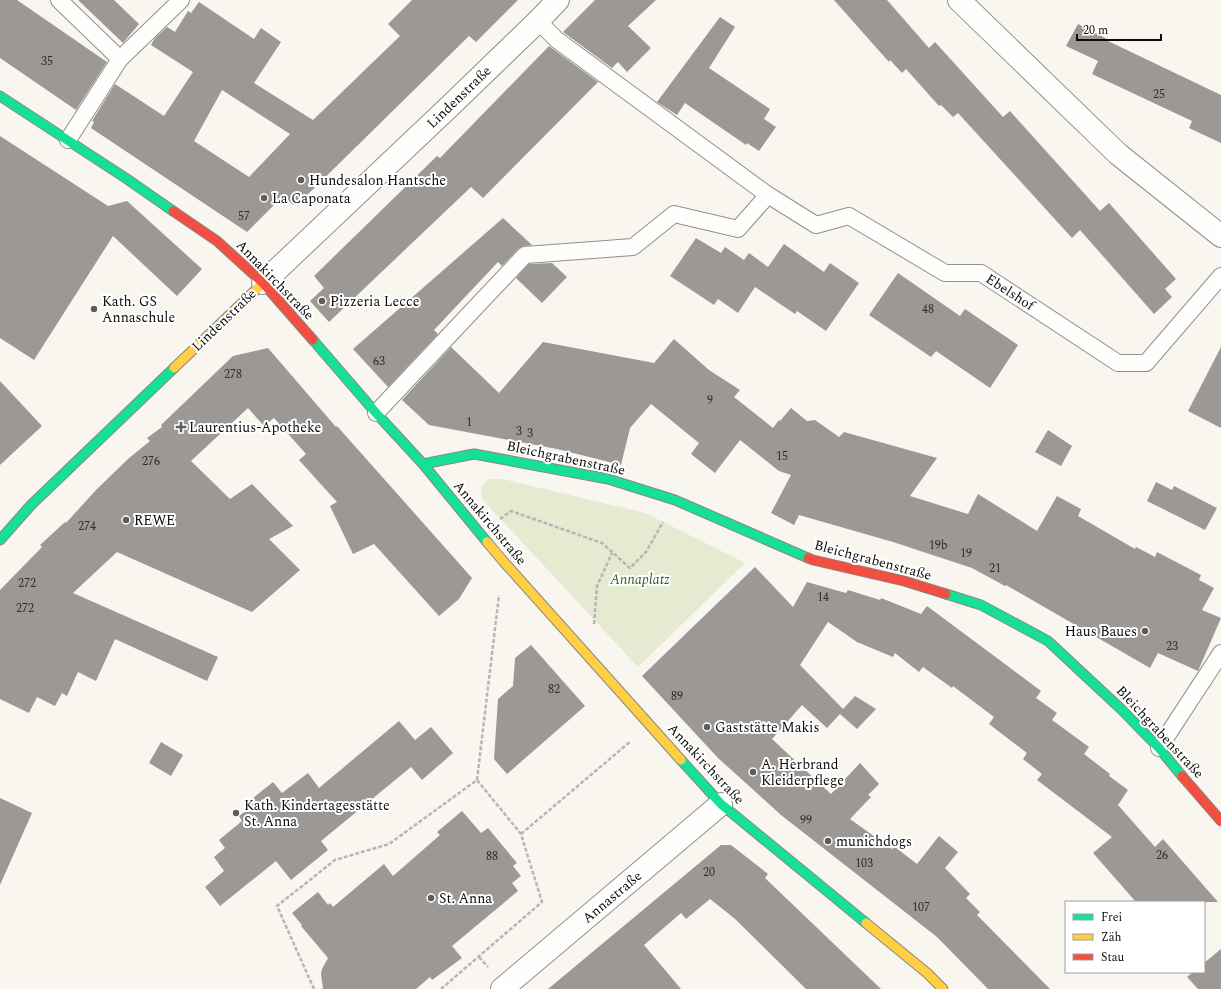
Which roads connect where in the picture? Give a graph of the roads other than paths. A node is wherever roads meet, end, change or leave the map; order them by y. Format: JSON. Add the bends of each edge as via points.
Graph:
{"nodes":[{"id":1,"x":59,"y":0,"type":"edge"},
{"id":2,"x":181,"y":0,"type":"edge"},
{"id":3,"x":558,"y":0,"type":"edge"},
{"id":4,"x":959,"y":0,"type":"edge"},
{"id":5,"x":538,"y":22,"type":"junction"},
{"id":6,"x":120,"y":59,"type":"junction"},
{"id":7,"x":0,"y":96,"type":"edge"},
{"id":8,"x":68,"y":140,"type":"junction"},
{"id":9,"x":768,"y":195,"type":"junction"},
{"id":10,"x":1221,"y":236,"type":"edge"},
{"id":11,"x":1221,"y":276,"type":"edge"},
{"id":12,"x":263,"y":283,"type":"junction"},
{"id":13,"x":376,"y":413,"type":"junction"},
{"id":14,"x":423,"y":464,"type":"junction"},
{"id":15,"x":0,"y":540,"type":"edge"},
{"id":16,"x":1221,"y":653,"type":"edge"},
{"id":17,"x":1159,"y":748,"type":"junction"},
{"id":18,"x":721,"y":804,"type":"junction"},
{"id":19,"x":1221,"y":822,"type":"edge"},
{"id":20,"x":502,"y":989,"type":"edge"},
{"id":21,"x":943,"y":989,"type":"edge"}],
"edges":[{"from":1,"to":6,"type":"lane"},
{"from":2,"to":6,"type":"lane"},
{"from":3,"to":5,"type":"street","name":"Lindenstraße"},
{"from":4,"to":10,"type":"street","via":[[1118,154]]},
{"from":5,"to":9,"type":"lane","via":[[557,40]]},
{"from":5,"to":12,"type":"street","name":"Lindenstraße"},
{"from":6,"to":8,"type":"lane"},
{"from":7,"to":8,"type":"street","name":"Annakirchstraße"},
{"from":8,"to":12,"type":"street","name":"Annakirchstraße","via":[[217,241]]},
{"from":9,"to":11,"type":"lane","name":"Ebelshof","via":[[816,225],[849,216],[945,273],[981,273],[1118,363],[1146,363]]},
{"from":9,"to":13,"type":"lane","via":[[738,229],[674,214],[633,247],[525,255]]},
{"from":12,"to":13,"type":"street","name":"Annakirchstraße"},
{"from":12,"to":15,"type":"street","name":"Lindenstraße","via":[[31,505]]},
{"from":13,"to":14,"type":"street","name":"Annakirchstraße"},
{"from":14,"to":17,"type":"street","name":"Bleichgrabenstraße","via":[[474,454],[608,479],[676,500],[813,560],[904,581],[981,606],[1048,641]]},
{"from":14,"to":18,"type":"street","name":"Annakirchstraße","via":[[503,561]]},
{"from":16,"to":17,"type":"lane"},
{"from":17,"to":19,"type":"street","name":"Bleichgrabenstraße"},
{"from":18,"to":20,"type":"street","name":"Annastraße"},
{"from":18,"to":21,"type":"street","name":"Annakirchstraße","via":[[927,973]]}]}
